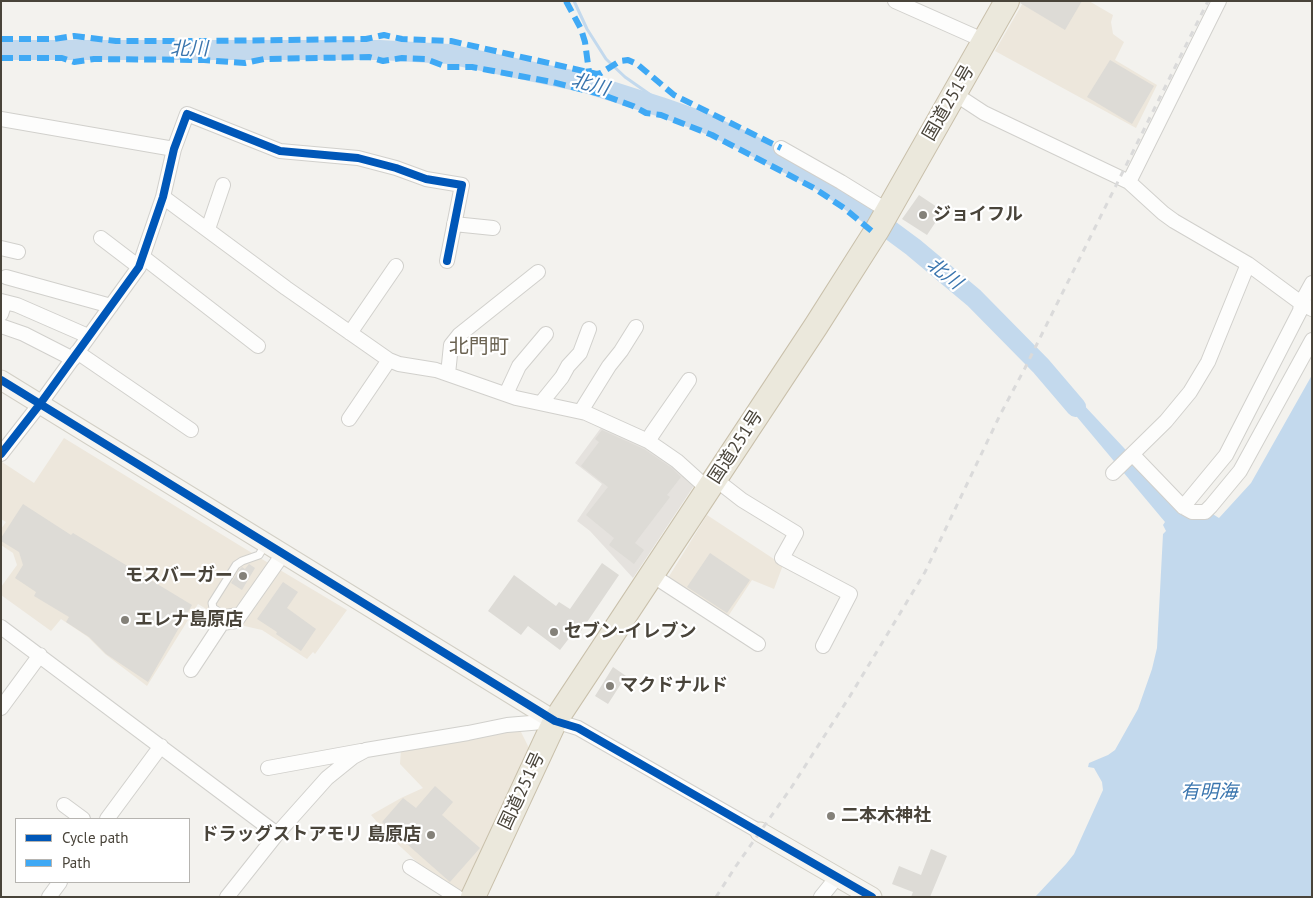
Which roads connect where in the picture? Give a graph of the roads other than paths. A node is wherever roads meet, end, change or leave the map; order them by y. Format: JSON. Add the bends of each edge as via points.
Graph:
{"nodes":[{"id":1,"x":895,"y":1,"type":"edge"},
{"id":2,"x":1007,"y":1,"type":"edge"},
{"id":3,"x":1219,"y":1,"type":"edge"},
{"id":4,"x":985,"y":41,"type":"junction"},
{"id":5,"x":955,"y":94,"type":"junction"},
{"id":6,"x":1,"y":119,"type":"edge"},
{"id":7,"x":781,"y":148,"type":"dead end"},
{"id":8,"x":174,"y":149,"type":"junction"},
{"id":9,"x":1129,"y":182,"type":"junction"},
{"id":10,"x":223,"y":184,"type":"dead end"},
{"id":11,"x":163,"y":197,"type":"junction"},
{"id":12,"x":883,"y":219,"type":"junction"},
{"id":13,"x":454,"y":224,"type":"junction"},
{"id":14,"x":493,"y":228,"type":"dead end"},
{"id":15,"x":208,"y":229,"type":"junction"},
{"id":16,"x":101,"y":238,"type":"dead end"},
{"id":17,"x":1,"y":248,"type":"edge"},
{"id":18,"x":18,"y":252,"type":"dead end"},
{"id":19,"x":447,"y":261,"type":"dead end"},
{"id":20,"x":141,"y":262,"type":"junction"},
{"id":21,"x":1248,"y":264,"type":"junction"},
{"id":22,"x":396,"y":266,"type":"dead end"},
{"id":23,"x":538,"y":272,"type":"dead end"},
{"id":24,"x":6,"y":277,"type":"dead end"},
{"id":25,"x":1312,"y":283,"type":"edge"},
{"id":26,"x":2,"y":305,"type":"edge"},
{"id":27,"x":111,"y":306,"type":"junction"},
{"id":28,"x":1306,"y":306,"type":"edge"},
{"id":29,"x":1,"y":326,"type":"edge"},
{"id":30,"x":636,"y":327,"type":"dead end"},
{"id":31,"x":589,"y":329,"type":"dead end"},
{"id":32,"x":350,"y":333,"type":"junction"},
{"id":33,"x":546,"y":334,"type":"dead end"},
{"id":34,"x":88,"y":336,"type":"junction"},
{"id":35,"x":1312,"y":340,"type":"edge"},
{"id":36,"x":258,"y":346,"type":"dead end"},
{"id":37,"x":75,"y":355,"type":"junction"},
{"id":38,"x":389,"y":360,"type":"junction"},
{"id":39,"x":448,"y":374,"type":"junction"},
{"id":40,"x":1,"y":380,"type":"edge"},
{"id":41,"x":687,"y":384,"type":"dead end"},
{"id":42,"x":506,"y":394,"type":"junction"},
{"id":43,"x":541,"y":403,"type":"junction"},
{"id":44,"x":40,"y":404,"type":"junction"},
{"id":45,"x":581,"y":411,"type":"junction"},
{"id":46,"x":349,"y":419,"type":"dead end"},
{"id":47,"x":190,"y":430,"type":"dead end"},
{"id":48,"x":648,"y":441,"type":"junction"},
{"id":49,"x":1,"y":454,"type":"edge"},
{"id":50,"x":1132,"y":455,"type":"junction"},
{"id":51,"x":1114,"y":473,"type":"dead end"},
{"id":52,"x":712,"y":484,"type":"junction"},
{"id":53,"x":1183,"y":507,"type":"junction"},
{"id":54,"x":266,"y":543,"type":"junction"},
{"id":55,"x":283,"y":554,"type":"junction"},
{"id":56,"x":652,"y":575,"type":"junction"},
{"id":57,"x":244,"y":610,"type":"junction"},
{"id":58,"x":1,"y":627,"type":"edge"},
{"id":59,"x":758,"y":644,"type":"dead end"},
{"id":60,"x":823,"y":646,"type":"dead end"},
{"id":61,"x":40,"y":655,"type":"junction"},
{"id":62,"x":191,"y":670,"type":"dead end"},
{"id":63,"x":1,"y":708,"type":"edge"},
{"id":64,"x":555,"y":721,"type":"junction"},
{"id":65,"x":161,"y":746,"type":"junction"},
{"id":66,"x":366,"y":750,"type":"junction"},
{"id":67,"x":268,"y":768,"type":"dead end"},
{"id":68,"x":64,"y":805,"type":"dead end"},
{"id":69,"x":82,"y":818,"type":"edge"},
{"id":70,"x":108,"y":818,"type":"edge"},
{"id":71,"x":760,"y":832,"type":"joint"},
{"id":72,"x":277,"y":834,"type":"junction"},
{"id":73,"x":410,"y":867,"type":"dead end"},
{"id":74,"x":838,"y":876,"type":"junction"},
{"id":75,"x":59,"y":883,"type":"edge"},
{"id":76,"x":50,"y":896,"type":"edge"},
{"id":77,"x":226,"y":897,"type":"edge"},
{"id":78,"x":457,"y":897,"type":"edge"},
{"id":79,"x":473,"y":897,"type":"edge"},
{"id":80,"x":820,"y":897,"type":"edge"},
{"id":81,"x":872,"y":897,"type":"edge"}],
"edges":[{"from":1,"to":4,"type":"street"},
{"from":2,"to":4,"type":"highway","name":"国道251号"},
{"from":3,"to":9,"type":"street"},
{"from":4,"to":5,"type":"highway","name":"国道251号"},
{"from":5,"to":9,"type":"street","via":[[984,113]]},
{"from":5,"to":12,"type":"highway","name":"国道251号"},
{"from":6,"to":8,"type":"street"},
{"from":7,"to":12,"type":"street","via":[[841,182]]},
{"from":8,"to":11,"type":"street"},
{"from":8,"to":13,"type":"street","via":[[187,114],[280,151],[358,158],[462,185]]},
{"from":9,"to":21,"type":"street","via":[[1174,221]]},
{"from":10,"to":15,"type":"street"},
{"from":11,"to":15,"type":"street"},
{"from":11,"to":20,"type":"street"},
{"from":12,"to":52,"type":"highway","name":"国道251号"},
{"from":13,"to":14,"type":"street"},
{"from":13,"to":19,"type":"street"},
{"from":15,"to":32,"type":"street"},
{"from":16,"to":20,"type":"street"},
{"from":17,"to":18,"type":"street"},
{"from":20,"to":27,"type":"street"},
{"from":20,"to":36,"type":"street"},
{"from":21,"to":28,"type":"street"},
{"from":21,"to":50,"type":"street","via":[[1208,362],[1190,392]]},
{"from":22,"to":32,"type":"street"},
{"from":23,"to":39,"type":"street","via":[[451,345]]},
{"from":24,"to":27,"type":"street"},
{"from":25,"to":28,"type":"street"},
{"from":26,"to":34,"type":"street","via":[[17,305]]},
{"from":27,"to":34,"type":"street"},
{"from":28,"to":53,"type":"street","via":[[1300,311],[1226,455]]},
{"from":29,"to":37,"type":"street"},
{"from":30,"to":45,"type":"street"},
{"from":31,"to":43,"type":"street","via":[[580,353]]},
{"from":32,"to":38,"type":"street"},
{"from":33,"to":42,"type":"street","via":[[519,366]]},
{"from":34,"to":37,"type":"street"},
{"from":35,"to":53,"type":"street","via":[[1240,471],[1204,512],[1192,512]]},
{"from":37,"to":44,"type":"street"},
{"from":37,"to":47,"type":"street"},
{"from":38,"to":39,"type":"street"},
{"from":38,"to":46,"type":"street"},
{"from":39,"to":42,"type":"street"},
{"from":40,"to":44,"type":"street"},
{"from":41,"to":48,"type":"street"},
{"from":42,"to":43,"type":"street"},
{"from":43,"to":45,"type":"street"},
{"from":44,"to":49,"type":"street"},
{"from":44,"to":54,"type":"street"},
{"from":45,"to":48,"type":"street"},
{"from":48,"to":52,"type":"street"},
{"from":50,"to":51,"type":"street"},
{"from":50,"to":53,"type":"street"},
{"from":52,"to":56,"type":"highway","name":"国道251号"},
{"from":52,"to":60,"type":"street","via":[[796,533],[782,558],[850,594]]},
{"from":54,"to":55,"type":"street"},
{"from":54,"to":57,"type":"lane","via":[[259,555],[236,565],[212,603],[213,608],[222,614]]},
{"from":55,"to":57,"type":"street"},
{"from":55,"to":64,"type":"street"},
{"from":56,"to":59,"type":"street"},
{"from":56,"to":64,"type":"highway","name":"国道251号"},
{"from":57,"to":62,"type":"street","via":[[236,621],[222,623]]},
{"from":58,"to":61,"type":"street"},
{"from":61,"to":63,"type":"street"},
{"from":61,"to":65,"type":"street"},
{"from":64,"to":66,"type":"street","via":[[507,725]]},
{"from":64,"to":71,"type":"street","via":[[578,728]]},
{"from":64,"to":79,"type":"highway","name":"国道251号"},
{"from":65,"to":70,"type":"street"},
{"from":65,"to":72,"type":"street"},
{"from":66,"to":67,"type":"street"},
{"from":66,"to":72,"type":"street","via":[[327,778]]},
{"from":68,"to":69,"type":"street"},
{"from":71,"to":74,"type":"street"},
{"from":72,"to":77,"type":"street"},
{"from":73,"to":78,"type":"street"},
{"from":74,"to":80,"type":"street"},
{"from":74,"to":81,"type":"street"},
{"from":75,"to":76,"type":"street"}]}
